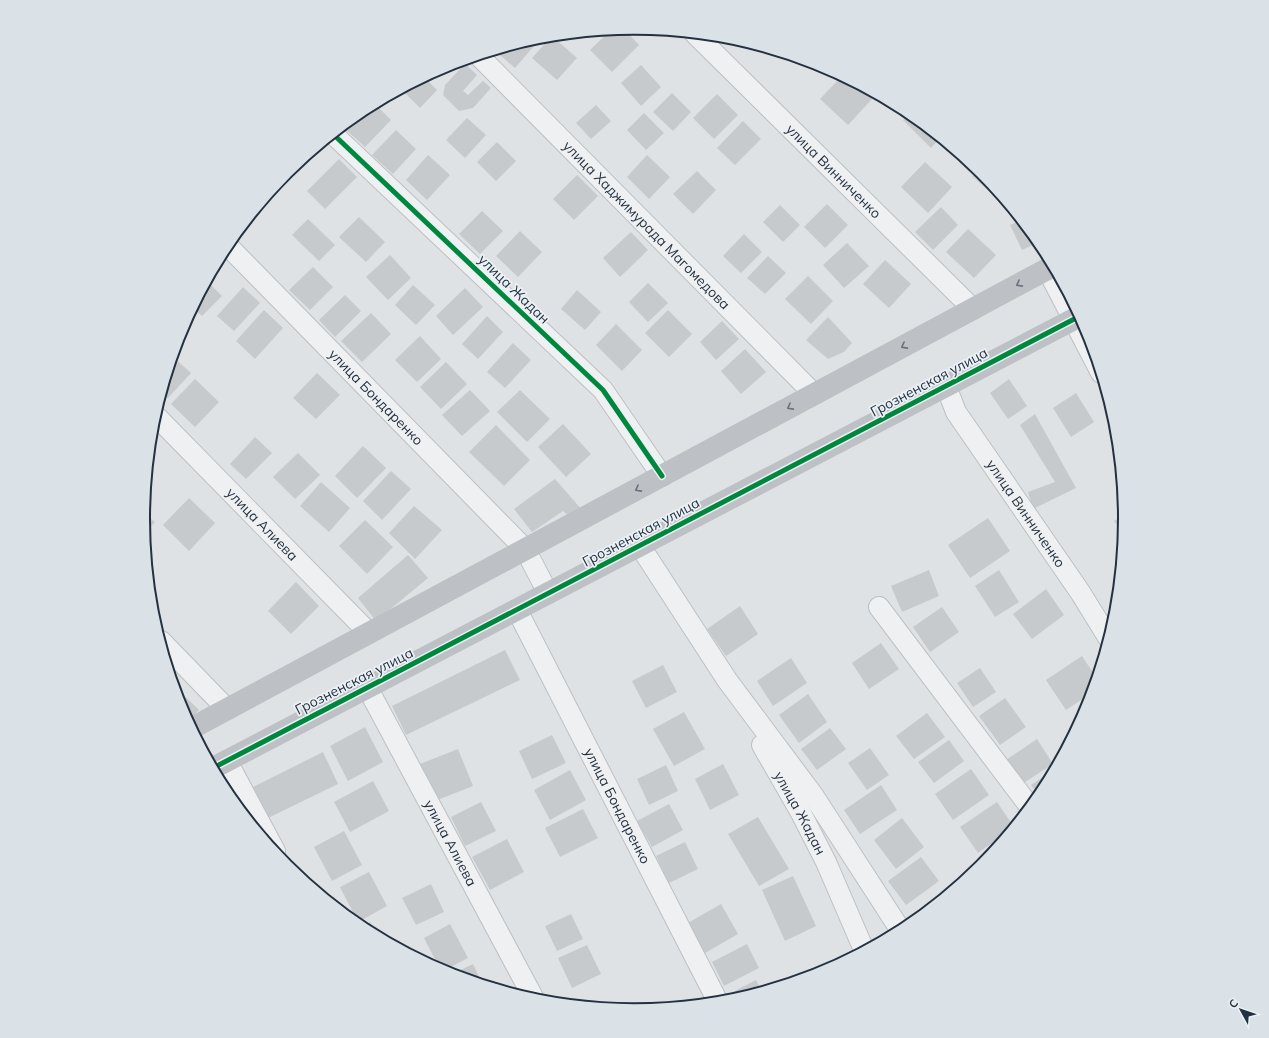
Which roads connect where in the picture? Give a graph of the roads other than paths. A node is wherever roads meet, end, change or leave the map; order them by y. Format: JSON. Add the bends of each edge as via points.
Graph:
{"nodes":[{"id":1,"x":700,"y":39,"type":"edge"},
{"id":2,"x":483,"y":60,"type":"edge"},
{"id":3,"x":337,"y":138,"type":"edge"},
{"id":4,"x":232,"y":251,"type":"edge"},
{"id":5,"x":1049,"y":269,"type":"edge"},
{"id":6,"x":973,"y":309,"type":"junction"},
{"id":7,"x":1075,"y":318,"type":"edge"},
{"id":8,"x":946,"y":386,"type":"junction"},
{"id":9,"x":814,"y":394,"type":"junction"},
{"id":10,"x":161,"y":421,"type":"edge"},
{"id":11,"x":662,"y":476,"type":"junction"},
{"id":12,"x":640,"y":546,"type":"junction"},
{"id":13,"x":525,"y":549,"type":"junction"},
{"id":14,"x":548,"y":594,"type":"junction"},
{"id":15,"x":879,"y":608,"type":"dead end"},
{"id":16,"x":517,"y":610,"type":"junction"},
{"id":17,"x":1105,"y":632,"type":"edge"},
{"id":18,"x":369,"y":633,"type":"junction"},
{"id":19,"x":168,"y":649,"type":"edge"},
{"id":20,"x":727,"y":680,"type":"junction"},
{"id":21,"x":367,"y":688,"type":"junction"},
{"id":22,"x":227,"y":709,"type":"junction"},
{"id":23,"x":197,"y":725,"type":"edge"},
{"id":24,"x":220,"y":764,"type":"edge"},
{"id":25,"x":1026,"y":802,"type":"edge"},
{"id":26,"x":254,"y":817,"type":"edge"},
{"id":27,"x":897,"y":925,"type":"edge"},
{"id":28,"x":862,"y":946,"type":"edge"},
{"id":29,"x":530,"y":992,"type":"edge"},
{"id":30,"x":715,"y":996,"type":"edge"}],
"edges":[{"from":1,"to":6,"type":"street","name":"улица Винниченко"},
{"from":2,"to":9,"type":"street","name":"улица Хаджимурада Магомедова"},
{"from":3,"to":11,"type":"street","name":"улица Жадан","via":[[603,390]]},
{"from":4,"to":13,"type":"street","name":"улица Бондаренко"},
{"from":5,"to":6,"type":"street","one_way":true},
{"from":6,"to":9,"type":"street","one_way":true},
{"from":7,"to":8,"type":"street","name":"Грозненская улица"},
{"from":8,"to":12,"type":"street","name":"Грозненская улица"},
{"from":8,"to":17,"type":"street","name":"улица Винниченко","via":[[956,412]]},
{"from":9,"to":11,"type":"street","one_way":true},
{"from":10,"to":18,"type":"street","name":"улица Алиева"},
{"from":11,"to":13,"type":"street","one_way":true},
{"from":12,"to":14,"type":"street","name":"Грозненская улица"},
{"from":12,"to":20,"type":"street"},
{"from":13,"to":14,"type":"street","name":"улица Бондаренко"},
{"from":13,"to":18,"type":"street"},
{"from":14,"to":16,"type":"street","name":"Грозненская улица"},
{"from":15,"to":25,"type":"street"},
{"from":16,"to":21,"type":"street","name":"Грозненская улица"},
{"from":16,"to":30,"type":"street","name":"улица Бондаренко"},
{"from":18,"to":22,"type":"street"},
{"from":19,"to":22,"type":"street"},
{"from":20,"to":27,"type":"street","via":[[813,795]]},
{"from":20,"to":28,"type":"street","name":"улица Жадан","via":[[826,862]]},
{"from":21,"to":24,"type":"street","name":"Грозненская улица"},
{"from":21,"to":29,"type":"street","name":"улица Алиева"},
{"from":22,"to":23,"type":"street"},
{"from":24,"to":26,"type":"street"}]}
